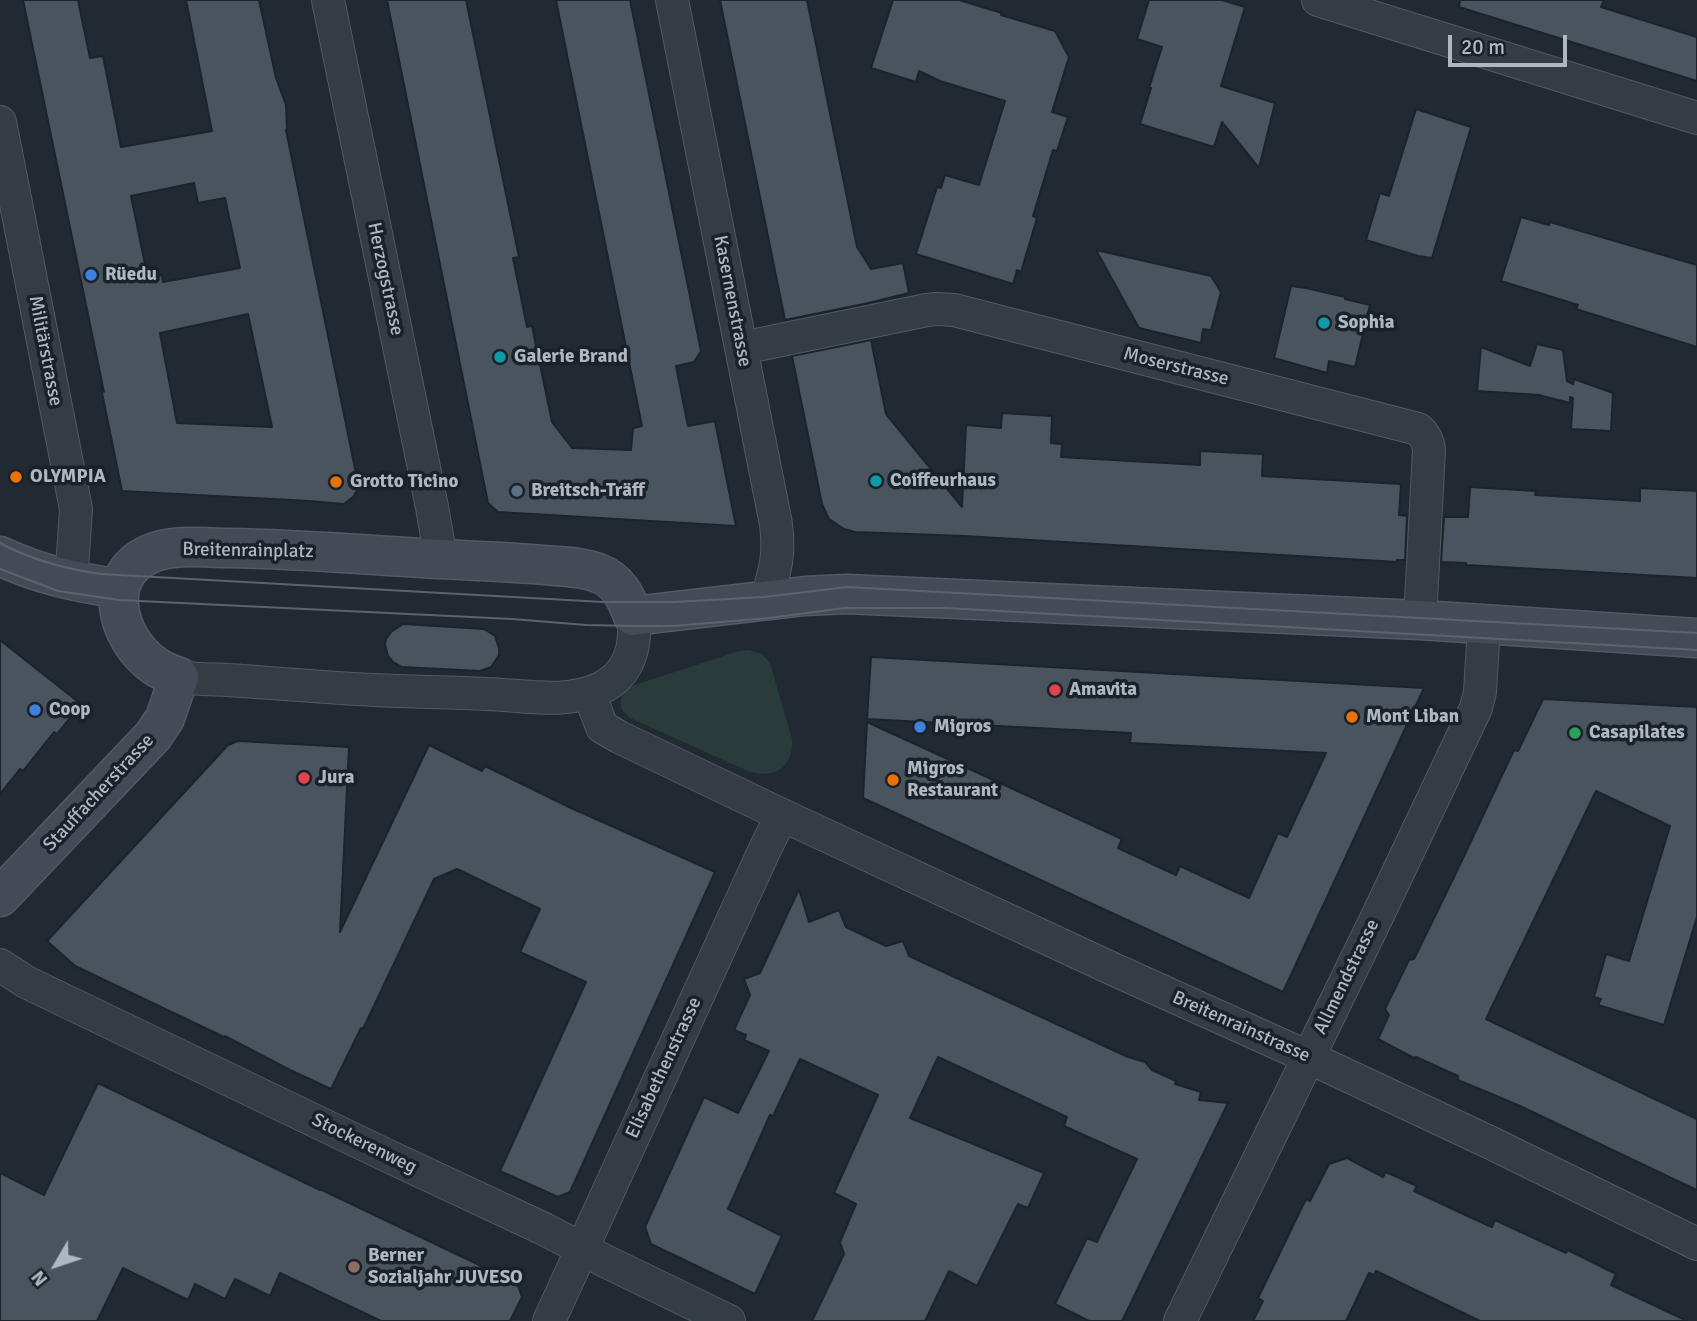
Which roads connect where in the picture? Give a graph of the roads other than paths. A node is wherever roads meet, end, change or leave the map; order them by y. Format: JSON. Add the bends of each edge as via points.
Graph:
{"nodes":[{"id":1,"x":328,"y":0,"type":"edge"},
{"id":2,"x":672,"y":0,"type":"edge"},
{"id":3,"x":1318,"y":0,"type":"edge"},
{"id":4,"x":1697,"y":118,"type":"edge"},
{"id":5,"x":0,"y":122,"type":"edge"},
{"id":6,"x":742,"y":348,"type":"junction"},
{"id":7,"x":0,"y":556,"type":"edge"},
{"id":8,"x":441,"y":559,"type":"junction"},
{"id":9,"x":74,"y":581,"type":"junction"},
{"id":10,"x":120,"y":589,"type":"junction"},
{"id":11,"x":766,"y":601,"type":"junction"},
{"id":12,"x":633,"y":616,"type":"junction"},
{"id":13,"x":1420,"y":621,"type":"junction"},
{"id":14,"x":1483,"y":625,"type":"junction"},
{"id":15,"x":1697,"y":638,"type":"edge"},
{"id":16,"x":179,"y":677,"type":"junction"},
{"id":17,"x":589,"y":693,"type":"junction"},
{"id":18,"x":782,"y":816,"type":"junction"},
{"id":19,"x":0,"y":897,"type":"edge"},
{"id":20,"x":0,"y":965,"type":"edge"},
{"id":21,"x":1308,"y":1057,"type":"junction"},
{"id":22,"x":1697,"y":1244,"type":"edge"},
{"id":23,"x":581,"y":1249,"type":"junction"},
{"id":24,"x":549,"y":1321,"type":"edge"},
{"id":25,"x":729,"y":1321,"type":"edge"},
{"id":26,"x":1180,"y":1321,"type":"edge"}],
"edges":[{"from":1,"to":8,"type":"street","name":"Herzogstrasse"},
{"from":2,"to":6,"type":"street","name":"Kasernenstrasse"},
{"from":3,"to":4,"type":"street"},
{"from":5,"to":9,"type":"street","name":"Militärstrasse","via":[[76,509]]},
{"from":6,"to":11,"type":"street","name":"Kasernenstrasse","via":[[779,543]]},
{"from":6,"to":13,"type":"street","name":"Moserstrasse","via":[[944,309],[1418,429],[1429,450]]},
{"from":7,"to":9,"type":"street"},
{"from":8,"to":10,"type":"street","name":"Breitenrainplatz","via":[[184,547],[157,551],[136,561],[124,574]]},
{"from":8,"to":12,"type":"street","name":"Breitenrainplatz","via":[[594,571],[618,586]]},
{"from":9,"to":10,"type":"street"},
{"from":10,"to":16,"type":"street","name":"Breitenrainplatz","via":[[118,607],[130,638],[151,663]]},
{"from":11,"to":12,"type":"street"},
{"from":11,"to":13,"type":"street","via":[[847,594]]},
{"from":12,"to":17,"type":"street","name":"Breitenrainplatz","via":[[633,648],[620,674]]},
{"from":13,"to":14,"type":"street"},
{"from":14,"to":15,"type":"street"},
{"from":14,"to":21,"type":"street","name":"Allmendstrasse","via":[[1476,708]]},
{"from":16,"to":17,"type":"street","name":"Breitenrainplatz","via":[[536,697]]},
{"from":16,"to":19,"type":"street","name":"Stauffacherstrasse","via":[[158,730]]},
{"from":17,"to":18,"type":"street","via":[[601,727]]},
{"from":18,"to":21,"type":"street","name":"Breitenrainstrasse"},
{"from":18,"to":23,"type":"street","name":"Elisabethenstrasse"},
{"from":20,"to":23,"type":"street","name":"Stockerenweg","via":[[26,982]]},
{"from":21,"to":22,"type":"street","name":"Breitenrainstrasse"},
{"from":21,"to":26,"type":"street","name":"Allmendstrasse"},
{"from":23,"to":24,"type":"street","name":"Elisabethenstrasse"},
{"from":23,"to":25,"type":"street","name":"Stockerenweg"}]}
